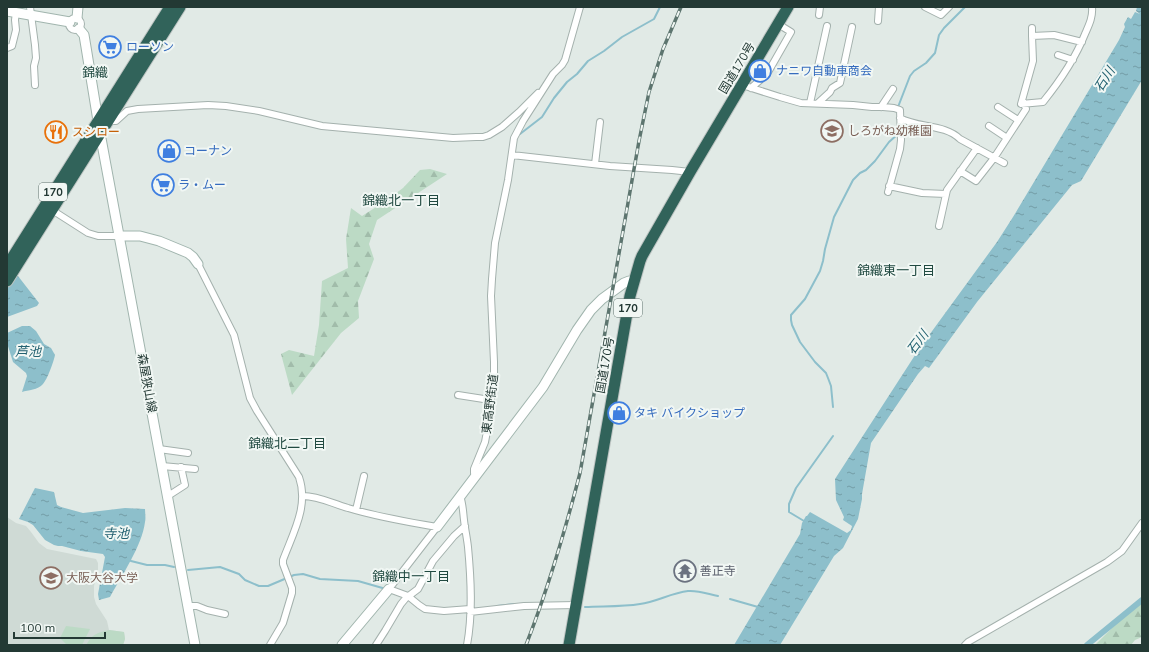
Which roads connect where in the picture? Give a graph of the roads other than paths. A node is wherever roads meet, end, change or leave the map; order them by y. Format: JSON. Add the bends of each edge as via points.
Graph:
{"nodes":[{"id":1,"x":78,"y":7,"type":"edge"},
{"id":2,"x":170,"y":7,"type":"edge"},
{"id":3,"x":180,"y":7,"type":"edge"},
{"id":4,"x":580,"y":7,"type":"edge"},
{"id":5,"x":788,"y":7,"type":"edge"},
{"id":6,"x":820,"y":7,"type":"edge"},
{"id":7,"x":880,"y":7,"type":"edge"},
{"id":8,"x":925,"y":7,"type":"edge"},
{"id":9,"x":949,"y":7,"type":"edge"},
{"id":10,"x":1092,"y":7,"type":"edge"},
{"id":11,"x":12,"y":11,"type":"edge"},
{"id":12,"x":30,"y":11,"type":"edge"},
{"id":13,"x":818,"y":16,"type":"dead end"},
{"id":14,"x":73,"y":20,"type":"junction"},
{"id":15,"x":878,"y":21,"type":"dead end"},
{"id":16,"x":778,"y":24,"type":"junction"},
{"id":17,"x":827,"y":26,"type":"dead end"},
{"id":18,"x":852,"y":27,"type":"dead end"},
{"id":19,"x":1032,"y":28,"type":"dead end"},
{"id":20,"x":79,"y":29,"type":"junction"},
{"id":21,"x":1032,"y":36,"type":"junction"},
{"id":22,"x":1082,"y":42,"type":"junction"},
{"id":23,"x":7,"y":48,"type":"edge"},
{"id":24,"x":1058,"y":55,"type":"dead end"},
{"id":25,"x":1073,"y":60,"type":"junction"},
{"id":26,"x":35,"y":85,"type":"dead end"},
{"id":27,"x":747,"y":86,"type":"junction"},
{"id":28,"x":544,"y":89,"type":"junction"},
{"id":29,"x":893,"y":89,"type":"dead end"},
{"id":30,"x":810,"y":103,"type":"junction"},
{"id":31,"x":818,"y":103,"type":"junction"},
{"id":32,"x":1024,"y":103,"type":"junction"},
{"id":33,"x":998,"y":106,"type":"dead end"},
{"id":34,"x":881,"y":107,"type":"junction"},
{"id":35,"x":900,"y":118,"type":"junction"},
{"id":36,"x":1018,"y":120,"type":"junction"},
{"id":37,"x":103,"y":121,"type":"junction"},
{"id":38,"x":600,"y":122,"type":"dead end"},
{"id":39,"x":989,"y":126,"type":"dead end"},
{"id":40,"x":100,"y":133,"type":"junction"},
{"id":41,"x":1007,"y":138,"type":"junction"},
{"id":42,"x":977,"y":148,"type":"junction"},
{"id":43,"x":512,"y":155,"type":"junction"},
{"id":44,"x":994,"y":158,"type":"junction"},
{"id":45,"x":1004,"y":163,"type":"dead end"},
{"id":46,"x":595,"y":164,"type":"junction"},
{"id":47,"x":960,"y":171,"type":"junction"},
{"id":48,"x":690,"y":172,"type":"junction"},
{"id":49,"x":946,"y":194,"type":"junction"},
{"id":50,"x":52,"y":210,"type":"junction"},
{"id":51,"x":939,"y":226,"type":"dead end"},
{"id":52,"x":120,"y":236,"type":"junction"},
{"id":53,"x":198,"y":264,"type":"joint"},
{"id":54,"x":10,"y":266,"type":"edge"},
{"id":55,"x":7,"y":281,"type":"edge"},
{"id":56,"x":634,"y":282,"type":"junction"},
{"id":57,"x":458,"y":395,"type":"dead end"},
{"id":58,"x":490,"y":400,"type":"junction"},
{"id":59,"x":159,"y":449,"type":"junction"},
{"id":60,"x":188,"y":452,"type":"dead end"},
{"id":61,"x":162,"y":466,"type":"junction"},
{"id":62,"x":181,"y":467,"type":"junction"},
{"id":63,"x":195,"y":469,"type":"dead end"},
{"id":64,"x":364,"y":476,"type":"dead end"},
{"id":65,"x":476,"y":476,"type":"junction"},
{"id":66,"x":168,"y":496,"type":"junction"},
{"id":67,"x":303,"y":496,"type":"junction"},
{"id":68,"x":460,"y":496,"type":"junction"},
{"id":69,"x":356,"y":510,"type":"junction"},
{"id":70,"x":1142,"y":523,"type":"edge"},
{"id":71,"x":465,"y":526,"type":"junction"},
{"id":72,"x":437,"y":527,"type":"junction"},
{"id":73,"x":389,"y":588,"type":"junction"},
{"id":74,"x":408,"y":596,"type":"junction"},
{"id":75,"x":576,"y":605,"type":"junction"},
{"id":76,"x":188,"y":606,"type":"junction"},
{"id":77,"x":470,"y":610,"type":"junction"},
{"id":78,"x":225,"y":614,"type":"dead end"},
{"id":79,"x":196,"y":645,"type":"edge"},
{"id":80,"x":270,"y":645,"type":"edge"},
{"id":81,"x":342,"y":645,"type":"edge"},
{"id":82,"x":376,"y":645,"type":"edge"},
{"id":83,"x":467,"y":645,"type":"edge"},
{"id":84,"x":569,"y":645,"type":"edge"},
{"id":85,"x":965,"y":645,"type":"edge"}],
"edges":[{"from":1,"to":14,"type":"street"},
{"from":2,"to":37,"type":"highway","number":"170"},
{"from":3,"to":37,"type":"highway","number":"170"},
{"from":4,"to":28,"type":"street","via":[[565,60]]},
{"from":5,"to":16,"type":"highway","name":"国道170号","number":"170"},
{"from":6,"to":13,"type":"street"},
{"from":7,"to":15,"type":"street"},
{"from":8,"to":9,"type":"street","via":[[941,15]]},
{"from":10,"to":22,"type":"street","via":[[1092,18]]},
{"from":11,"to":12,"type":"street"},
{"from":11,"to":23,"type":"street","via":[[16,30],[12,46]]},
{"from":12,"to":14,"type":"street"},
{"from":12,"to":26,"type":"street","via":[[36,58]]},
{"from":14,"to":20,"type":"street","via":[[80,21]]},
{"from":14,"to":20,"type":"street","via":[[70,26],[72,29]]},
{"from":16,"to":27,"type":"highway","name":"国道170号","number":"170"},
{"from":16,"to":27,"type":"street","via":[[791,32],[767,74]]},
{"from":17,"to":30,"type":"street"},
{"from":18,"to":31,"type":"street","via":[[840,83]]},
{"from":19,"to":21,"type":"street"},
{"from":20,"to":37,"type":"street","via":[[84,35]]},
{"from":21,"to":22,"type":"street","via":[[1054,36]]},
{"from":21,"to":32,"type":"street","via":[[1033,61],[1021,104]]},
{"from":22,"to":25,"type":"street"},
{"from":24,"to":25,"type":"street"},
{"from":25,"to":32,"type":"street","via":[[1043,102]]},
{"from":27,"to":30,"type":"street","via":[[801,103]]},
{"from":27,"to":48,"type":"highway","name":"国道170号","number":"170"},
{"from":28,"to":37,"type":"street","via":[[511,120],[483,137],[453,138],[327,127],[259,111],[216,105],[138,109],[127,111],[116,122]]},
{"from":28,"to":43,"type":"street","name":"東高野街道","via":[[514,138]]},
{"from":29,"to":34,"type":"street"},
{"from":30,"to":31,"type":"street"},
{"from":31,"to":34,"type":"street"},
{"from":32,"to":36,"type":"street","via":[[1026,109]]},
{"from":33,"to":36,"type":"street"},
{"from":34,"to":35,"type":"street","via":[[900,110]]},
{"from":35,"to":42,"type":"street","via":[[943,130]]},
{"from":35,"to":49,"type":"street","via":[[900,149],[888,189]]},
{"from":36,"to":41,"type":"street"},
{"from":37,"to":40,"type":"highway","number":"170"},
{"from":37,"to":54,"type":"highway","number":"170"},
{"from":38,"to":46,"type":"street"},
{"from":39,"to":41,"type":"street"},
{"from":40,"to":50,"type":"highway","number":"170"},
{"from":40,"to":52,"type":"street","name":"森屋狭山線"},
{"from":41,"to":44,"type":"street"},
{"from":42,"to":44,"type":"street"},
{"from":42,"to":47,"type":"street"},
{"from":43,"to":46,"type":"street"},
{"from":43,"to":58,"type":"street","name":"東高野街道","via":[[495,243],[491,296],[494,378]]},
{"from":44,"to":45,"type":"street"},
{"from":44,"to":47,"type":"street","via":[[976,182]]},
{"from":46,"to":48,"type":"street"},
{"from":47,"to":49,"type":"street"},
{"from":48,"to":56,"type":"highway","name":"国道170号","number":"170","via":[[642,256]]},
{"from":49,"to":51,"type":"street"},
{"from":50,"to":52,"type":"street","via":[[88,233],[98,236]]},
{"from":50,"to":54,"type":"highway","number":"170"},
{"from":52,"to":53,"type":"street","via":[[140,236],[159,241],[188,253]]},
{"from":52,"to":59,"type":"street","name":"森屋狭山線"},
{"from":53,"to":67,"type":"street","via":[[234,335],[250,398],[299,477]]},
{"from":54,"to":55,"type":"highway","number":"170"},
{"from":56,"to":65,"type":"street","via":[[624,283],[592,310],[577,330],[543,388]]},
{"from":56,"to":75,"type":"highway","name":"国道170号","number":"170"},
{"from":57,"to":58,"type":"street"},
{"from":58,"to":65,"type":"street","name":"東高野街道","via":[[485,442],[474,469]]},
{"from":59,"to":60,"type":"street"},
{"from":59,"to":61,"type":"street","name":"森屋狭山線"},
{"from":61,"to":62,"type":"street"},
{"from":61,"to":66,"type":"street","name":"森屋狭山線"},
{"from":62,"to":63,"type":"street"},
{"from":62,"to":66,"type":"street","via":[[185,485]]},
{"from":64,"to":69,"type":"street"},
{"from":65,"to":68,"type":"street"},
{"from":66,"to":76,"type":"street","name":"森屋狭山線"},
{"from":67,"to":69,"type":"street"},
{"from":67,"to":80,"type":"street","via":[[300,514],[283,560],[292,593],[283,623]]},
{"from":68,"to":71,"type":"street"},
{"from":68,"to":72,"type":"street"},
{"from":69,"to":72,"type":"street"},
{"from":70,"to":85,"type":"street","via":[[1122,550],[1107,562]]},
{"from":71,"to":74,"type":"street","via":[[433,561],[418,589]]},
{"from":71,"to":77,"type":"street"},
{"from":72,"to":73,"type":"street"},
{"from":73,"to":74,"type":"street"},
{"from":73,"to":81,"type":"street"},
{"from":74,"to":77,"type":"street","via":[[419,606],[430,610]]},
{"from":74,"to":82,"type":"street"},
{"from":75,"to":77,"type":"street"},
{"from":75,"to":84,"type":"highway","name":"国道170号","number":"170"},
{"from":76,"to":78,"type":"street"},
{"from":76,"to":79,"type":"street","name":"森屋狭山線"},
{"from":77,"to":83,"type":"street"}]}
